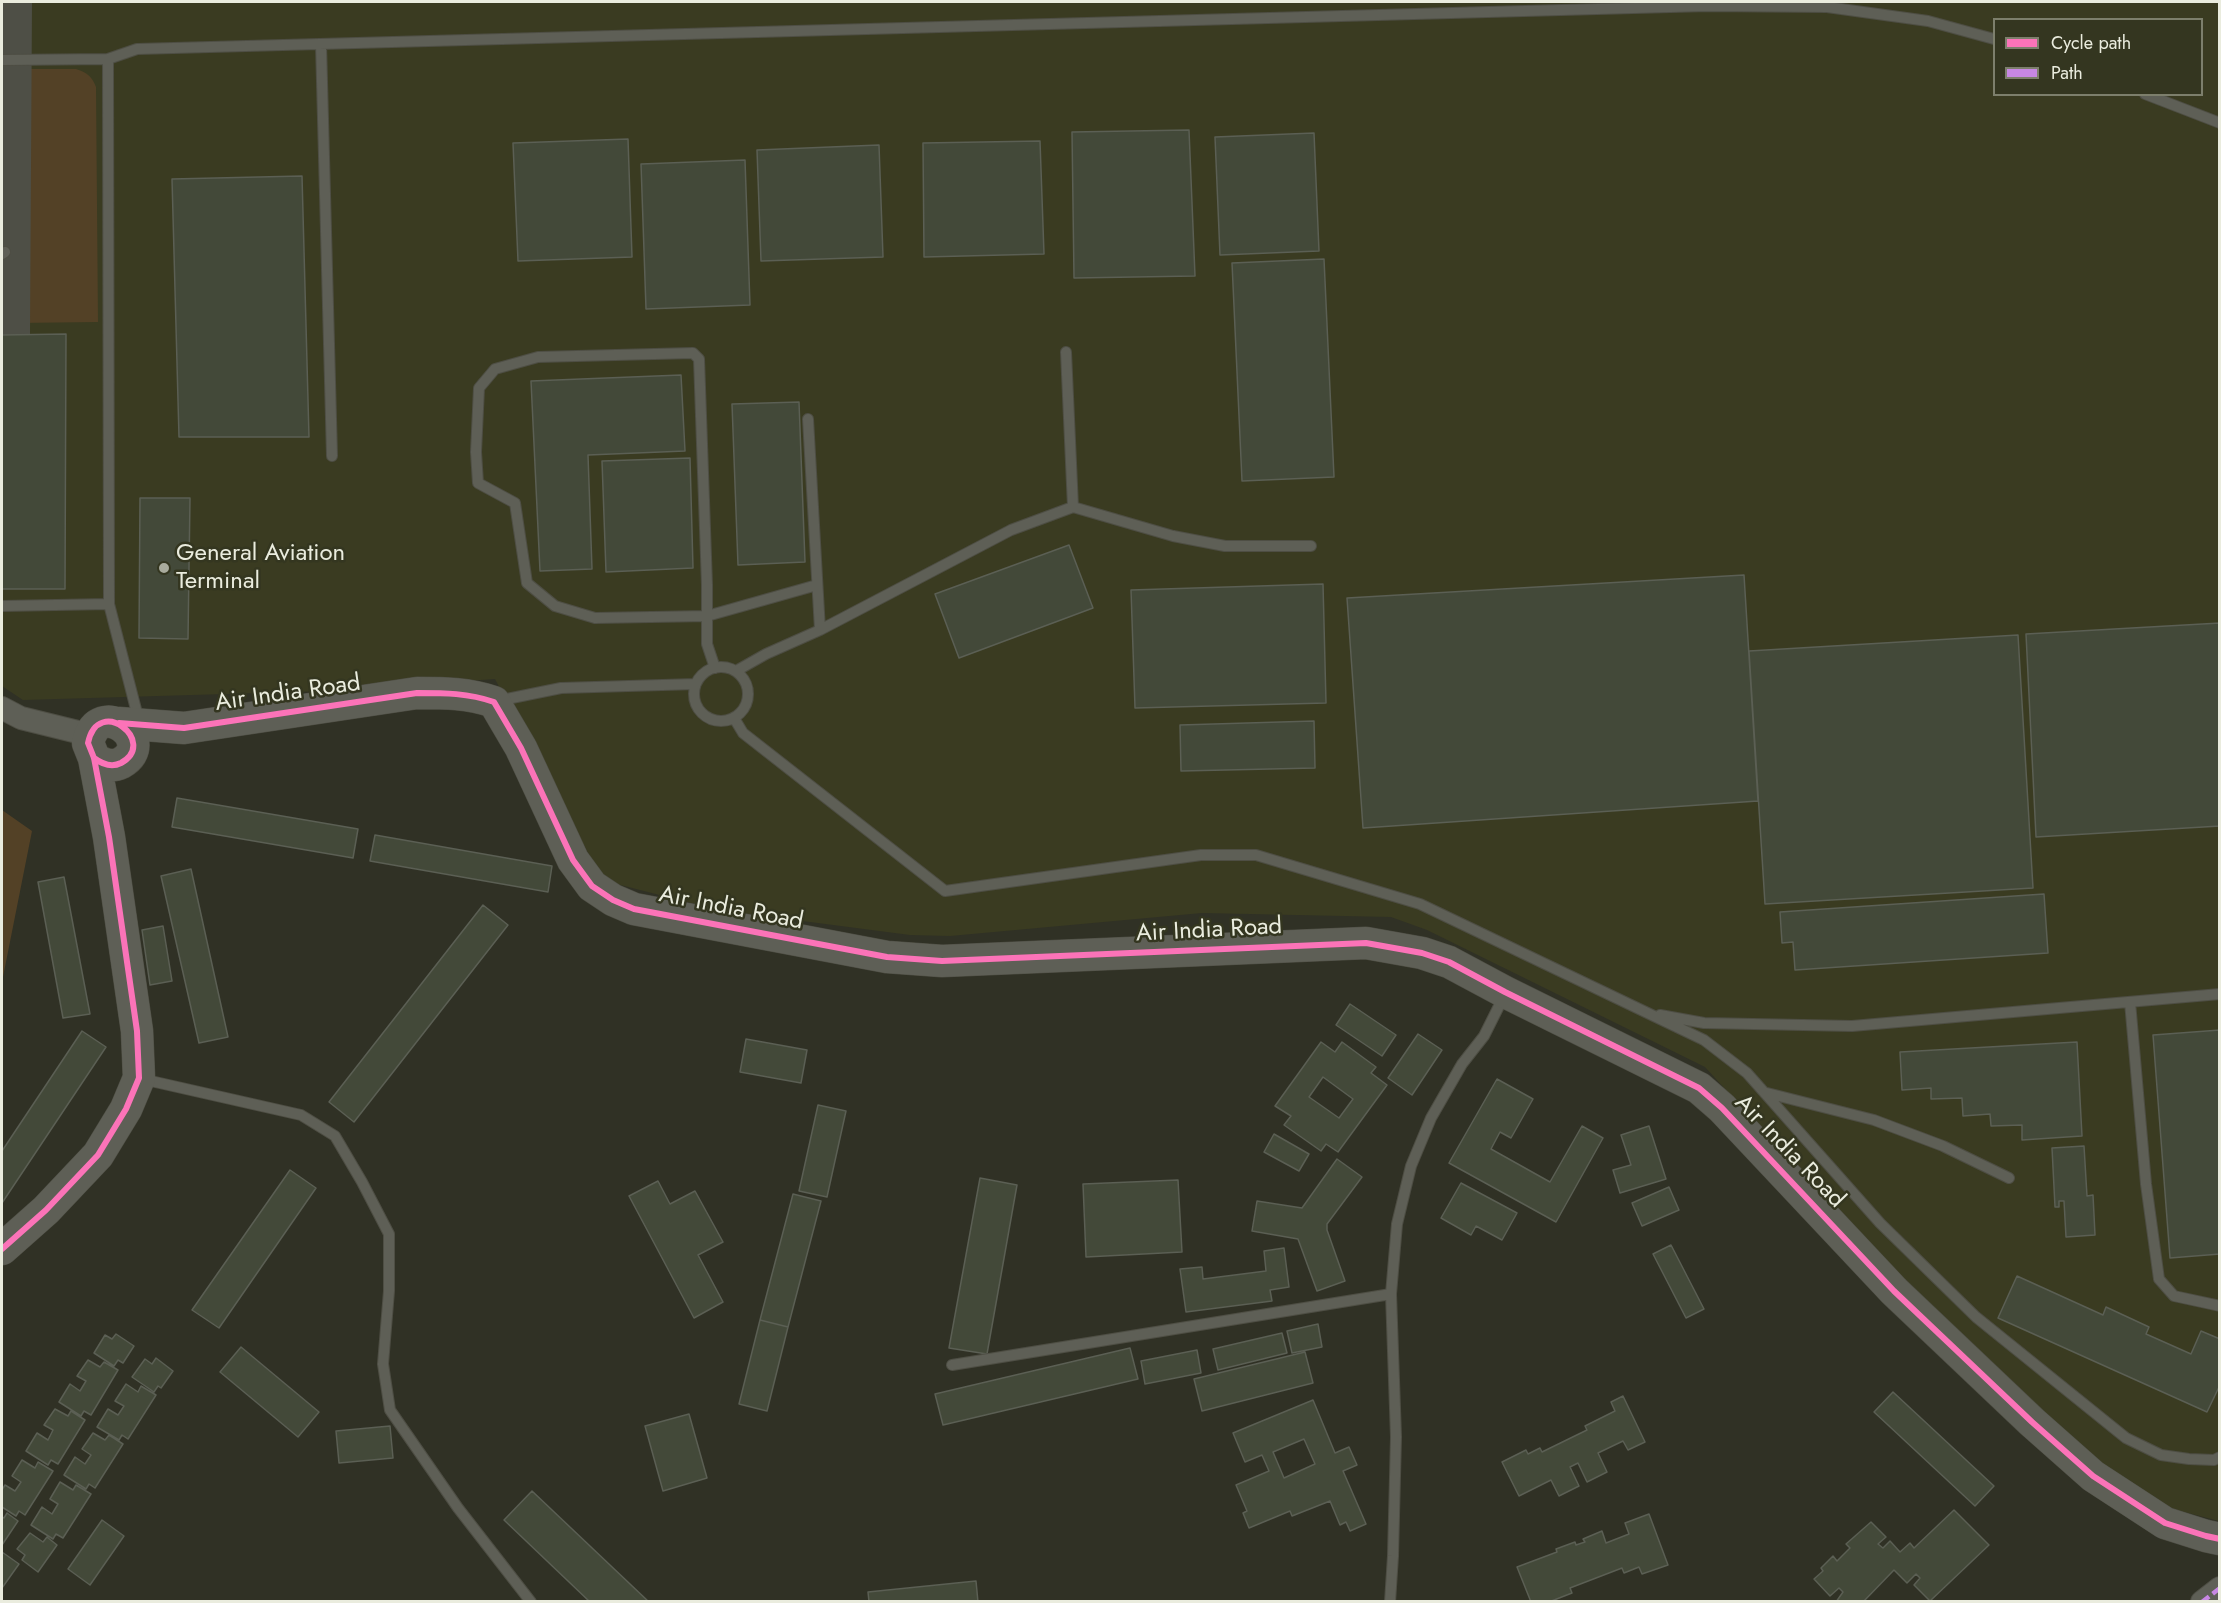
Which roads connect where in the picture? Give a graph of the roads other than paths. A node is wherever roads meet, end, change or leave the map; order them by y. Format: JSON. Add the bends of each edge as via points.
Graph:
{"nodes":[{"id":1,"x":1993,"y":38,"type":"edge"},
{"id":2,"x":321,"y":44,"type":"junction"},
{"id":3,"x":108,"y":59,"type":"junction"},
{"id":4,"x":2,"y":60,"type":"edge"},
{"id":5,"x":2150,"y":96,"type":"edge"},
{"id":6,"x":2220,"y":123,"type":"edge"},
{"id":7,"x":1066,"y":352,"type":"dead end"},
{"id":8,"x":808,"y":419,"type":"dead end"},
{"id":9,"x":332,"y":456,"type":"dead end"},
{"id":10,"x":1073,"y":507,"type":"junction"},
{"id":11,"x":1311,"y":546,"type":"dead end"},
{"id":12,"x":817,"y":585,"type":"junction"},
{"id":13,"x":109,"y":604,"type":"junction"},
{"id":14,"x":2,"y":606,"type":"edge"},
{"id":15,"x":707,"y":616,"type":"junction"},
{"id":16,"x":820,"y":630,"type":"junction"},
{"id":17,"x":715,"y":668,"type":"junction"},
{"id":18,"x":736,"y":671,"type":"junction"},
{"id":19,"x":696,"y":684,"type":"junction"},
{"id":20,"x":494,"y":702,"type":"junction"},
{"id":21,"x":2,"y":708,"type":"edge"},
{"id":22,"x":734,"y":718,"type":"junction"},
{"id":23,"x":129,"y":724,"type":"junction"},
{"id":24,"x":183,"y":728,"type":"junction"},
{"id":25,"x":107,"y":754,"type":"junction"},
{"id":26,"x":1505,"y":992,"type":"junction"},
{"id":27,"x":2220,"y":994,"type":"edge"},
{"id":28,"x":2130,"y":1002,"type":"junction"},
{"id":29,"x":1645,"y":1012,"type":"junction"},
{"id":30,"x":139,"y":1078,"type":"junction"},
{"id":31,"x":1766,"y":1093,"type":"junction"},
{"id":32,"x":2009,"y":1178,"type":"dead end"},
{"id":33,"x":2,"y":1249,"type":"edge"},
{"id":34,"x":1391,"y":1294,"type":"junction"},
{"id":35,"x":2220,"y":1306,"type":"edge"},
{"id":36,"x":952,"y":1365,"type":"dead end"},
{"id":37,"x":2220,"y":1457,"type":"edge"},
{"id":38,"x":2220,"y":1539,"type":"edge"},
{"id":39,"x":2220,"y":1588,"type":"edge"},
{"id":40,"x":531,"y":1602,"type":"edge"},
{"id":41,"x":1390,"y":1602,"type":"edge"},
{"id":42,"x":2202,"y":1602,"type":"edge"}],
"edges":[{"from":1,"to":2,"type":"lane","via":[[1928,21],[1827,7],[1707,6]]},
{"from":2,"to":3,"type":"lane","via":[[137,49]]},
{"from":2,"to":9,"type":"lane"},
{"from":3,"to":4,"type":"lane"},
{"from":3,"to":13,"type":"lane"},
{"from":5,"to":6,"type":"lane"},
{"from":7,"to":10,"type":"lane"},
{"from":8,"to":12,"type":"lane"},
{"from":10,"to":11,"type":"lane","via":[[1173,536],[1225,546]]},
{"from":10,"to":16,"type":"lane","via":[[1011,530]]},
{"from":12,"to":15,"type":"lane"},
{"from":12,"to":16,"type":"lane"},
{"from":13,"to":14,"type":"lane"},
{"from":13,"to":23,"type":"lane"},
{"from":15,"to":15,"type":"lane","via":[[699,359],[693,353],[538,357],[495,369],[479,388],[478,483],[515,503],[527,583],[555,606],[596,618]]},
{"from":15,"to":17,"type":"lane","via":[[707,644]]},
{"from":16,"to":18,"type":"lane"},
{"from":17,"to":18,"type":"lane"},
{"from":17,"to":19,"type":"lane","via":[[705,672]]},
{"from":18,"to":22,"type":"lane","via":[[745,680],[748,695],[742,711]]},
{"from":19,"to":20,"type":"lane","via":[[561,688]]},
{"from":19,"to":22,"type":"lane","via":[[694,694],[702,713],[716,720]]},
{"from":20,"to":24,"type":"street","name":"Air India Road","via":[[474,695],[417,693]]},
{"from":20,"to":26,"type":"street","name":"Air India Road","via":[[521,748],[573,860],[592,886],[634,909],[887,957],[942,961],[1366,943],[1449,962]]},
{"from":21,"to":25,"type":"street"},
{"from":22,"to":29,"type":"lane","via":[[743,733],[945,891],[1201,855],[1256,855],[1420,904]]},
{"from":23,"to":24,"type":"street","name":"Air India Road"},
{"from":23,"to":25,"type":"street","name":"Air India Road","via":[[99,725]]},
{"from":24,"to":25,"type":"street","name":"Air India Road"},
{"from":25,"to":30,"type":"street","via":[[108,837],[137,1030]]},
{"from":26,"to":34,"type":"lane","via":[[1484,1036],[1462,1064],[1431,1118],[1411,1166],[1397,1224]]},
{"from":26,"to":38,"type":"street","name":"Air India Road","via":[[1700,1088],[1894,1291],[2085,1468],[2165,1523]]},
{"from":27,"to":28,"type":"lane"},
{"from":28,"to":29,"type":"lane","via":[[1852,1026],[1704,1023]]},
{"from":28,"to":35,"type":"lane","via":[[2146,1184],[2159,1279],[2174,1296]]},
{"from":29,"to":31,"type":"lane","via":[[1704,1041],[1747,1073]]},
{"from":30,"to":33,"type":"street","via":[[126,1109],[98,1155]]},
{"from":30,"to":40,"type":"lane","via":[[301,1115],[335,1136],[389,1234],[383,1364],[390,1410],[458,1508]]},
{"from":31,"to":32,"type":"lane","via":[[1874,1120],[1943,1146]]},
{"from":31,"to":37,"type":"lane","via":[[1880,1223],[1984,1324],[2126,1438],[2161,1455],[2214,1460]]},
{"from":34,"to":36,"type":"lane"},
{"from":34,"to":41,"type":"lane","via":[[1396,1437]]},
{"from":39,"to":42,"type":"street"}]}
